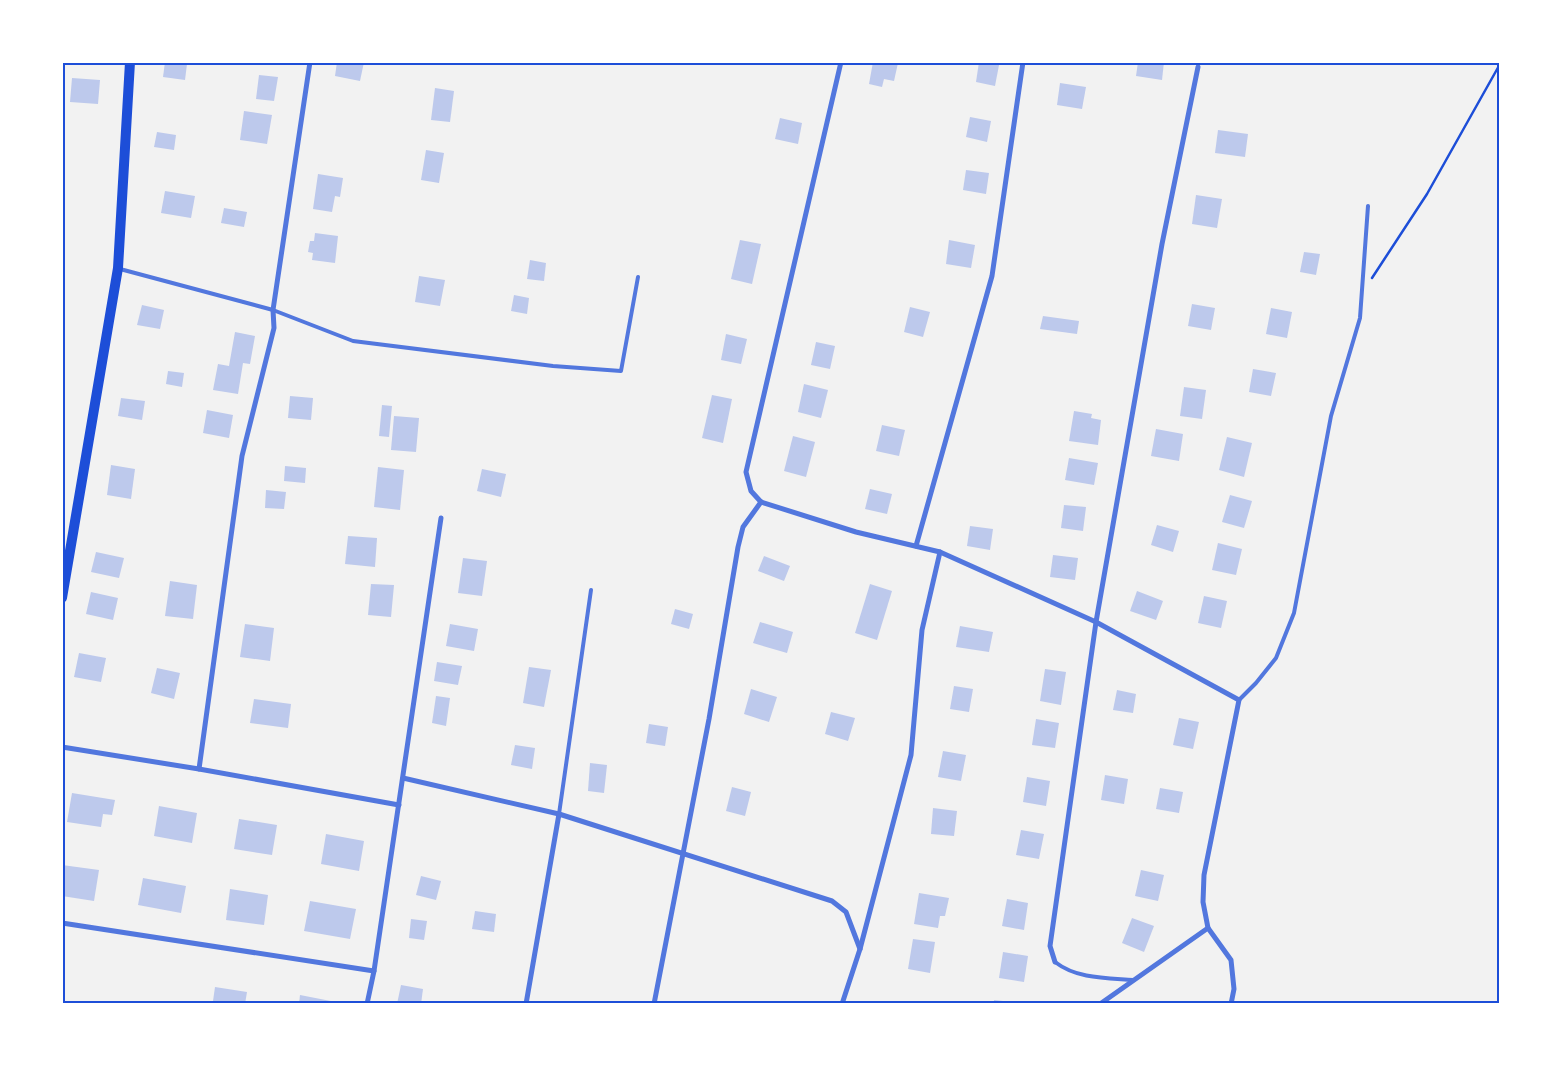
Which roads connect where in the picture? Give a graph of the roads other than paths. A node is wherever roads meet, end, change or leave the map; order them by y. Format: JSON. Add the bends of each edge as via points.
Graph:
{"nodes":[{"id":1,"x":130,"y":62,"type":"edge"},
{"id":2,"x":310,"y":62,"type":"edge"},
{"id":3,"x":841,"y":62,"type":"edge"},
{"id":4,"x":1023,"y":62,"type":"edge"},
{"id":5,"x":1198,"y":66,"type":"dead end"},
{"id":6,"x":1368,"y":206,"type":"dead end"},
{"id":7,"x":118,"y":268,"type":"junction"},
{"id":8,"x":638,"y":277,"type":"dead end"},
{"id":9,"x":273,"y":310,"type":"junction"},
{"id":10,"x":761,"y":502,"type":"junction"},
{"id":11,"x":441,"y":518,"type":"dead end"},
{"id":12,"x":916,"y":546,"type":"junction"},
{"id":13,"x":940,"y":552,"type":"junction"},
{"id":14,"x":591,"y":590,"type":"dead end"},
{"id":15,"x":62,"y":598,"type":"edge"},
{"id":16,"x":1096,"y":622,"type":"junction"},
{"id":17,"x":1239,"y":700,"type":"junction"},
{"id":18,"x":62,"y":747,"type":"edge"},
{"id":19,"x":199,"y":769,"type":"junction"},
{"id":20,"x":403,"y":778,"type":"junction"},
{"id":21,"x":399,"y":805,"type":"junction"},
{"id":22,"x":559,"y":814,"type":"junction"},
{"id":23,"x":683,"y":853,"type":"junction"},
{"id":24,"x":62,"y":923,"type":"edge"},
{"id":25,"x":1208,"y":928,"type":"junction"},
{"id":26,"x":860,"y":949,"type":"junction"},
{"id":27,"x":1055,"y":962,"type":"joint"},
{"id":28,"x":374,"y":970,"type":"junction"},
{"id":29,"x":1133,"y":980,"type":"junction"},
{"id":30,"x":367,"y":1004,"type":"edge"},
{"id":31,"x":526,"y":1004,"type":"edge"},
{"id":32,"x":654,"y":1004,"type":"edge"},
{"id":33,"x":842,"y":1004,"type":"edge"},
{"id":34,"x":1100,"y":1004,"type":"edge"},
{"id":35,"x":1231,"y":1004,"type":"edge"}],
"edges":[{"from":1,"to":7,"type":"main road"},
{"from":2,"to":9,"type":"street"},
{"from":3,"to":10,"type":"street","via":[[746,472],[751,491]]},
{"from":4,"to":12,"type":"street","via":[[992,276]]},
{"from":5,"to":16,"type":"street","via":[[1162,244]]},
{"from":6,"to":17,"type":"lane","via":[[1360,318],[1331,416],[1294,614],[1276,658]]},
{"from":7,"to":9,"type":"lane"},
{"from":7,"to":15,"type":"main road"},
{"from":8,"to":9,"type":"lane","via":[[621,372],[353,341]]},
{"from":9,"to":19,"type":"street","via":[[274,328],[242,456]]},
{"from":10,"to":12,"type":"street","via":[[856,532]]},
{"from":10,"to":23,"type":"street","via":[[743,527],[738,548]]},
{"from":11,"to":20,"type":"street"},
{"from":12,"to":13,"type":"street"},
{"from":13,"to":16,"type":"street"},
{"from":13,"to":26,"type":"street","via":[[922,630],[911,755]]},
{"from":14,"to":22,"type":"lane"},
{"from":16,"to":17,"type":"street"},
{"from":16,"to":27,"type":"street","via":[[1050,946]]},
{"from":17,"to":25,"type":"street","via":[[1204,875],[1203,902]]},
{"from":18,"to":19,"type":"street"},
{"from":19,"to":21,"type":"street"},
{"from":20,"to":21,"type":"street"},
{"from":20,"to":22,"type":"street"},
{"from":21,"to":28,"type":"street"},
{"from":22,"to":23,"type":"street"},
{"from":22,"to":31,"type":"street"},
{"from":23,"to":26,"type":"street","via":[[832,901],[846,912]]},
{"from":23,"to":32,"type":"street"},
{"from":24,"to":28,"type":"street"},
{"from":25,"to":29,"type":"street"},
{"from":25,"to":35,"type":"street","via":[[1231,960],[1234,989]]},
{"from":26,"to":33,"type":"street"},
{"from":27,"to":29,"type":"lane","via":[[1078,974]]},
{"from":28,"to":30,"type":"street"},
{"from":29,"to":34,"type":"street"}]}
